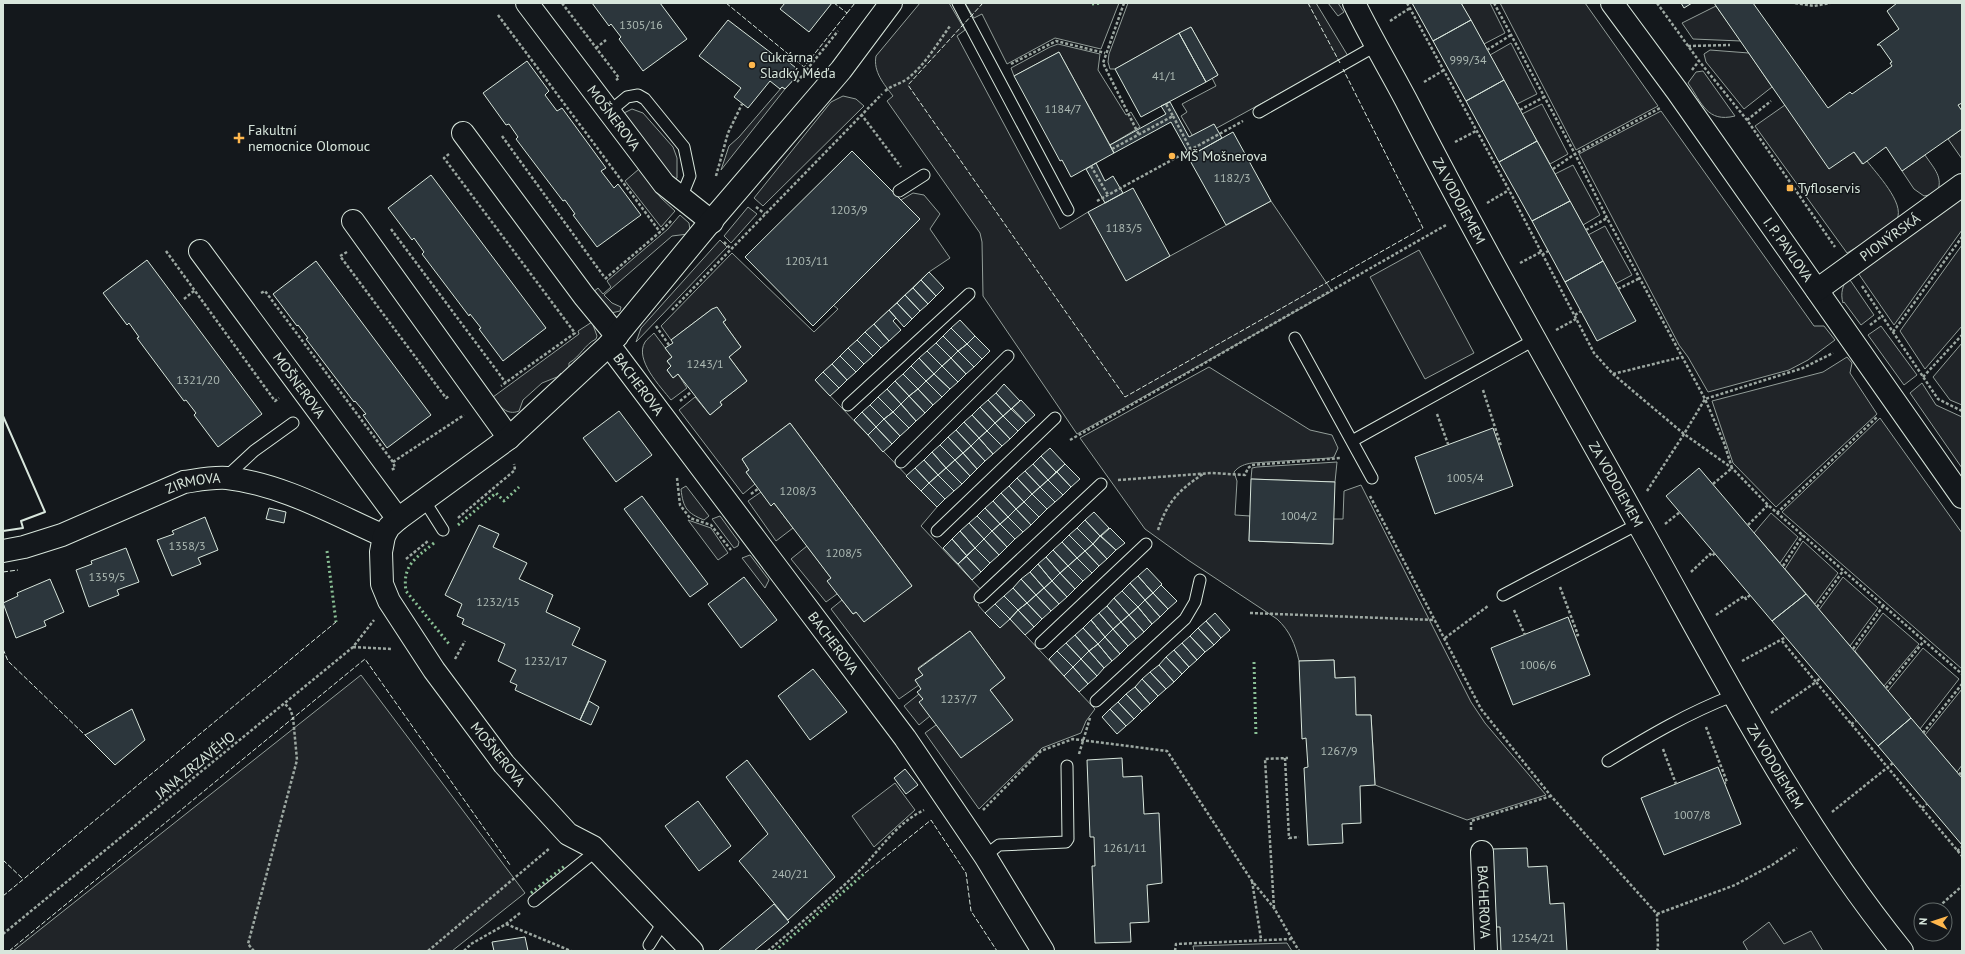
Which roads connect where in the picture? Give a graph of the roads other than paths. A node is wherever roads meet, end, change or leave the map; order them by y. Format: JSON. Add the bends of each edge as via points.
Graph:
{"nodes":[{"id":1,"x":527,"y":3,"type":"edge"},
{"id":2,"x":892,"y":3,"type":"edge"},
{"id":3,"x":958,"y":3,"type":"edge"},
{"id":4,"x":1354,"y":3,"type":"edge"},
{"id":5,"x":1612,"y":3,"type":"edge"},
{"id":6,"x":1377,"y":45,"type":"junction"},
{"id":7,"x":615,"y":107,"type":"dead end"},
{"id":8,"x":1259,"y":112,"type":"road end"},
{"id":9,"x":465,"y":136,"type":"road end"},
{"id":10,"x":924,"y":175,"type":"dead end"},
{"id":11,"x":1962,"y":185,"type":"edge"},
{"id":12,"x":899,"y":191,"type":"dead end"},
{"id":13,"x":681,"y":198,"type":"junction"},
{"id":14,"x":1068,"y":210,"type":"dead end"},
{"id":15,"x":353,"y":221,"type":"dead end"},
{"id":16,"x":712,"y":222,"type":"junction"},
{"id":17,"x":200,"y":251,"type":"dead end"},
{"id":18,"x":1817,"y":290,"type":"junction"},
{"id":19,"x":969,"y":294,"type":"dead end"},
{"id":20,"x":1542,"y":336,"type":"junction"},
{"id":21,"x":1295,"y":338,"type":"dead end"},
{"id":22,"x":613,"y":341,"type":"junction"},
{"id":23,"x":1008,"y":356,"type":"dead end"},
{"id":24,"x":848,"y":405,"type":"dead end"},
{"id":25,"x":1055,"y":418,"type":"dead end"},
{"id":26,"x":293,"y":424,"type":"dead end"},
{"id":27,"x":509,"y":438,"type":"junction"},
{"id":28,"x":1352,"y":441,"type":"junction"},
{"id":29,"x":901,"y":462,"type":"dead end"},
{"id":30,"x":225,"y":478,"type":"junction"},
{"id":31,"x":1372,"y":478,"type":"dead end"},
{"id":32,"x":1101,"y":484,"type":"road end"},
{"id":33,"x":1962,"y":497,"type":"edge"},
{"id":34,"x":424,"y":500,"type":"junction"},
{"id":35,"x":398,"y":519,"type":"junction"},
{"id":36,"x":1638,"y":524,"type":"junction"},
{"id":37,"x":443,"y":530,"type":"road end"},
{"id":38,"x":937,"y":531,"type":"dead end"},
{"id":39,"x":384,"y":536,"type":"junction"},
{"id":40,"x":1146,"y":544,"type":"dead end"},
{"id":41,"x":3,"y":551,"type":"edge"},
{"id":42,"x":1200,"y":580,"type":"dead end"},
{"id":43,"x":1503,"y":595,"type":"road end"},
{"id":44,"x":980,"y":597,"type":"dead end"},
{"id":45,"x":1041,"y":642,"type":"dead end"},
{"id":46,"x":1732,"y":696,"type":"junction"},
{"id":47,"x":1096,"y":701,"type":"road end"},
{"id":48,"x":1608,"y":761,"type":"dead end"},
{"id":49,"x":1067,"y":766,"type":"dead end"},
{"id":50,"x":596,"y":850,"type":"junction"},
{"id":51,"x":1482,"y":854,"type":"road end"},
{"id":52,"x":985,"y":856,"type":"junction"},
{"id":53,"x":534,"y":901,"type":"dead end"},
{"id":54,"x":664,"y":921,"type":"junction"},
{"id":55,"x":649,"y":945,"type":"dead end"},
{"id":56,"x":692,"y":951,"type":"edge"},
{"id":57,"x":1043,"y":951,"type":"edge"},
{"id":58,"x":1486,"y":951,"type":"edge"},
{"id":59,"x":1902,"y":951,"type":"edge"}],
"edges":[{"from":1,"to":13,"type":"street","name":"MOŠNEROVA","via":[[664,184]]},
{"from":2,"to":16,"type":"street","via":[[841,70]]},
{"from":3,"to":14,"type":"lane"},
{"from":4,"to":6,"type":"street","name":"ZA VODOJEMEM"},
{"from":5,"to":18,"type":"street","name":"I. P. PAVLOVA"},
{"from":6,"to":8,"type":"lane"},
{"from":6,"to":20,"type":"street","name":"ZA VODOJEMEM","via":[[1474,209]]},
{"from":7,"to":13,"type":"lane","via":[[627,97],[638,95],[684,147],[690,176]]},
{"from":9,"to":22,"type":"street","via":[[584,296]]},
{"from":10,"to":12,"type":"lane"},
{"from":11,"to":18,"type":"street","name":"PIONÝRSKÁ"},
{"from":13,"to":16,"type":"street","name":"MOŠNEROVA"},
{"from":15,"to":27,"type":"street"},
{"from":16,"to":22,"type":"street"},
{"from":17,"to":35,"type":"street","name":"MOŠNEROVA"},
{"from":18,"to":33,"type":"street","name":"I. P. PAVLOVA"},
{"from":19,"to":24,"type":"lane"},
{"from":20,"to":28,"type":"lane"},
{"from":20,"to":36,"type":"street","name":"ZA VODOJEMEM"},
{"from":21,"to":28,"type":"lane"},
{"from":22,"to":27,"type":"street"},
{"from":22,"to":52,"type":"street","name":"BACHEROVA","via":[[905,738]]},
{"from":23,"to":29,"type":"lane"},
{"from":25,"to":38,"type":"lane"},
{"from":26,"to":30,"type":"lane","via":[[254,451]]},
{"from":27,"to":34,"type":"street"},
{"from":28,"to":31,"type":"lane"},
{"from":30,"to":39,"type":"street","name":"ZIRMOVA","via":[[283,492]]},
{"from":30,"to":41,"type":"street","name":"ZIRMOVA","via":[[204,478],[184,482],[62,535]]},
{"from":32,"to":44,"type":"lane"},
{"from":34,"to":35,"type":"street"},
{"from":34,"to":37,"type":"lane"},
{"from":35,"to":39,"type":"street"},
{"from":36,"to":43,"type":"lane"},
{"from":36,"to":46,"type":"street","name":"ZA VODOJEMEM"},
{"from":39,"to":50,"type":"street","name":"MOŠNEROVA","via":[[382,584],[389,601],[436,674],[504,764],[568,834]]},
{"from":40,"to":45,"type":"lane"},
{"from":42,"to":47,"type":"lane","via":[[1195,602],[1185,620]]},
{"from":46,"to":48,"type":"lane","via":[[1668,725]]},
{"from":46,"to":59,"type":"street","name":"ZA VODOJEMEM","via":[[1816,835]]},
{"from":49,"to":52,"type":"lane","via":[[1066,842],[999,845]]},
{"from":50,"to":53,"type":"lane"},
{"from":50,"to":54,"type":"street","name":"MOŠNEROVA"},
{"from":51,"to":58,"type":"street","name":"BACHEROVA"},
{"from":52,"to":57,"type":"street","name":"BACHEROVA"},
{"from":54,"to":55,"type":"lane"},
{"from":54,"to":56,"type":"street","name":"MOŠNEROVA"}]}
